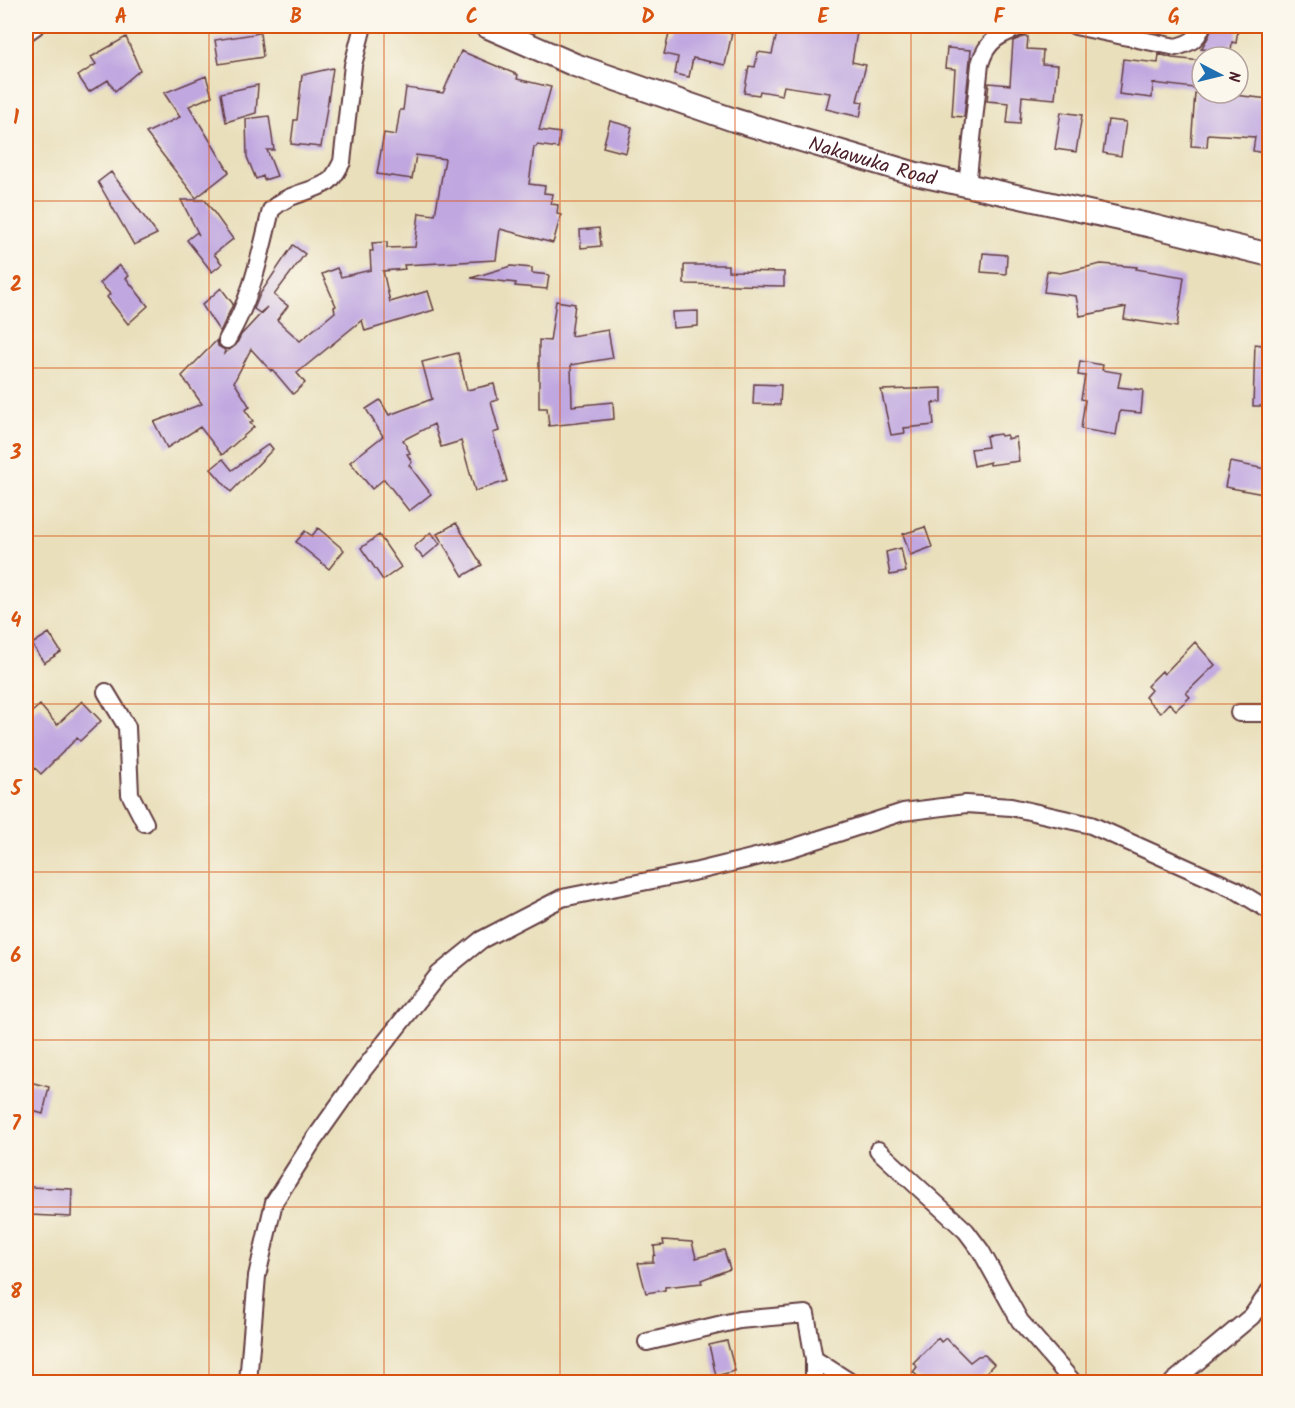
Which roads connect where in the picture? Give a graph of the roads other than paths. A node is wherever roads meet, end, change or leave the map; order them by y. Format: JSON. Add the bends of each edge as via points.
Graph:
{"nodes":[{"id":1,"x":36,"y":26,"type":"edge"},
{"id":2,"x":363,"y":26,"type":"edge"},
{"id":3,"x":486,"y":26,"type":"edge"},
{"id":4,"x":1023,"y":26,"type":"edge"},
{"id":5,"x":1075,"y":26,"type":"edge"},
{"id":6,"x":1202,"y":26,"type":"edge"},
{"id":7,"x":26,"y":33,"type":"edge"},
{"id":8,"x":967,"y":186,"type":"junction"},
{"id":9,"x":1269,"y":255,"type":"edge"},
{"id":10,"x":228,"y":339,"type":"dead end"},
{"id":11,"x":106,"y":692,"type":"dead end"},
{"id":12,"x":1239,"y":713,"type":"dead end"},
{"id":13,"x":1269,"y":713,"type":"edge"},
{"id":14,"x":145,"y":823,"type":"dead end"},
{"id":15,"x":1269,"y":911,"type":"edge"},
{"id":16,"x":878,"y":1150,"type":"dead end"},
{"id":17,"x":1269,"y":1290,"type":"edge"},
{"id":18,"x":647,"y":1342,"type":"dead end"},
{"id":19,"x":814,"y":1359,"type":"junction"},
{"id":20,"x":248,"y":1383,"type":"edge"},
{"id":21,"x":814,"y":1383,"type":"edge"},
{"id":22,"x":850,"y":1383,"type":"edge"},
{"id":23,"x":1073,"y":1383,"type":"edge"},
{"id":24,"x":1173,"y":1383,"type":"edge"}],
"edges":[{"from":1,"to":7,"type":"street"},
{"from":2,"to":10,"type":"street","via":[[352,65],[342,162],[328,182],[292,195],[271,210],[255,281]]},
{"from":3,"to":8,"type":"main road","name":"Nakawuka Road","via":[[575,65],[734,120]]},
{"from":4,"to":8,"type":"street","via":[[994,38],[983,53]]},
{"from":5,"to":6,"type":"street","via":[[1176,47],[1191,43]]},
{"from":8,"to":9,"type":"main road","name":"Nakawuka Road"},
{"from":11,"to":14,"type":"street","via":[[127,727],[130,794]]},
{"from":12,"to":13,"type":"street"},
{"from":15,"to":20,"type":"street","via":[[1236,890],[1092,825],[1011,807],[966,804],[903,812],[789,849],[562,898],[481,940],[439,974],[313,1141],[274,1202],[257,1276]]},
{"from":16,"to":23,"type":"street","via":[[966,1231],[1020,1321]]},
{"from":17,"to":24,"type":"street","via":[[1252,1316]]},
{"from":18,"to":19,"type":"street","via":[[739,1320],[806,1314]]},
{"from":19,"to":21,"type":"street"},
{"from":19,"to":22,"type":"street"}]}
